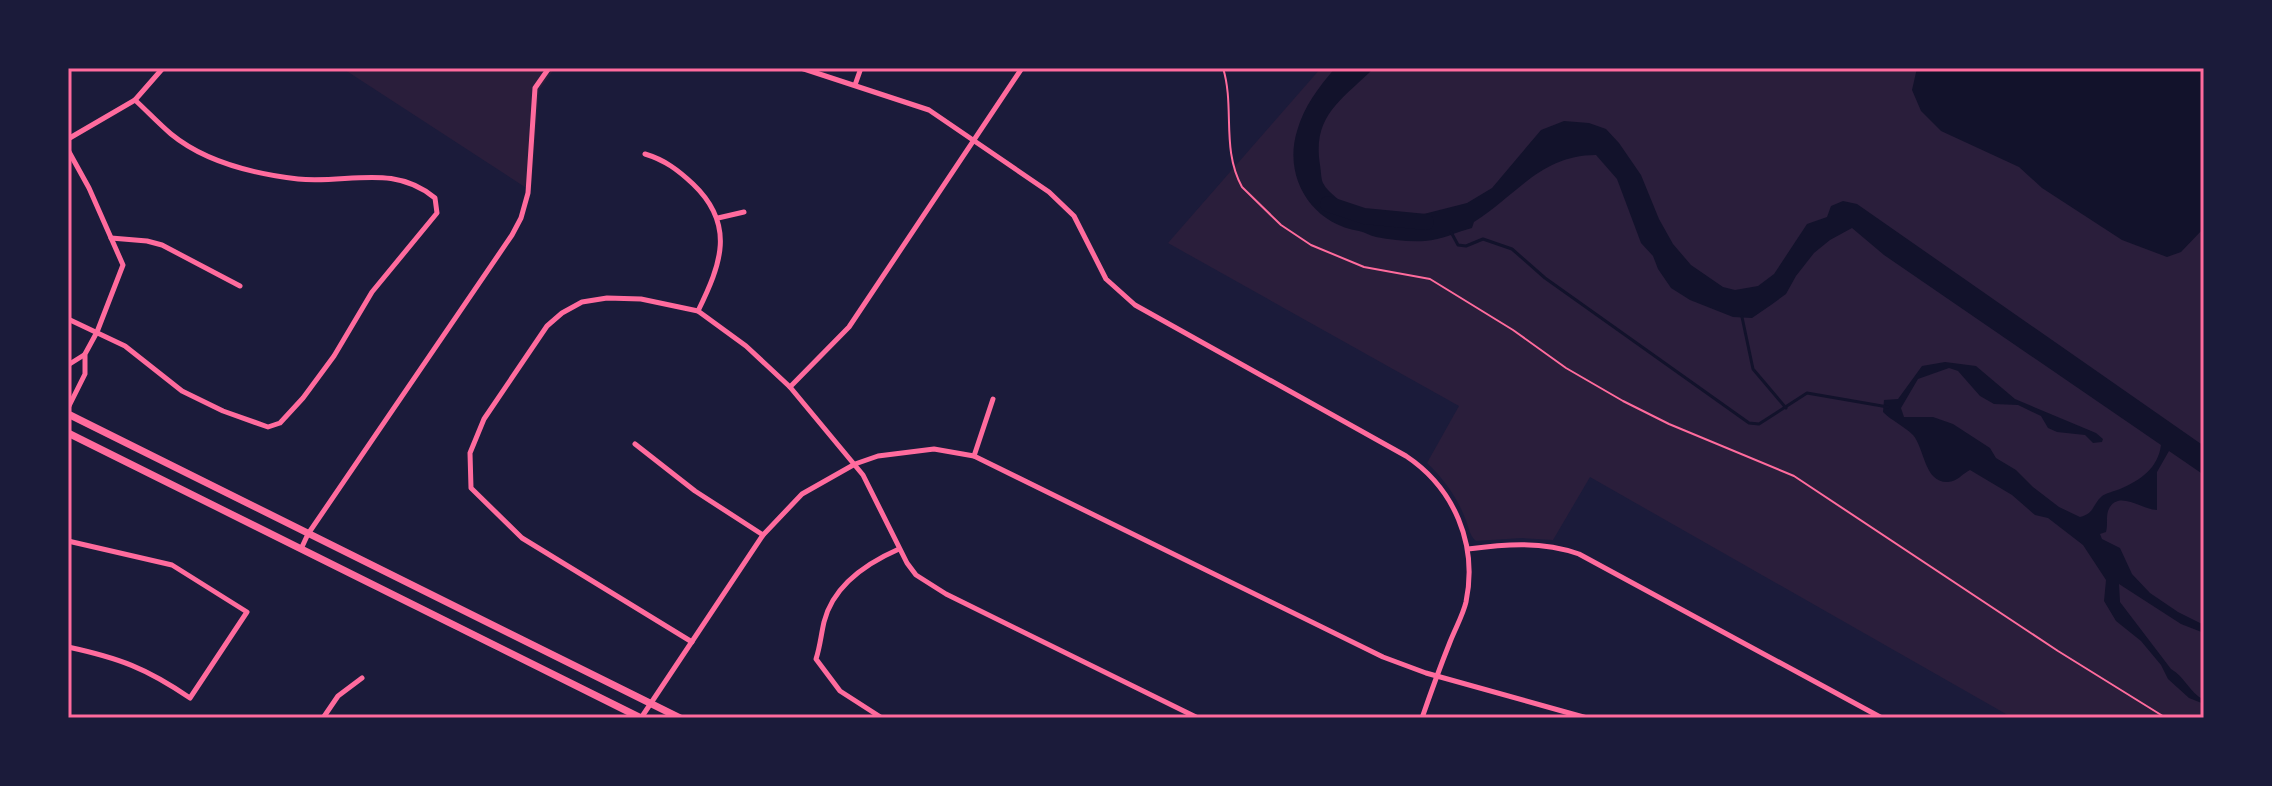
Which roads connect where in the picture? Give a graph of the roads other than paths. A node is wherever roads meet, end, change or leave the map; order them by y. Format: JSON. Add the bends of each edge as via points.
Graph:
{"nodes":[{"id":1,"x":163,"y":68,"type":"edge"},
{"id":2,"x":549,"y":68,"type":"edge"},
{"id":3,"x":801,"y":68,"type":"edge"},
{"id":4,"x":861,"y":68,"type":"edge"},
{"id":5,"x":1022,"y":68,"type":"edge"},
{"id":6,"x":855,"y":85,"type":"junction"},
{"id":7,"x":135,"y":100,"type":"junction"},
{"id":8,"x":68,"y":139,"type":"edge"},
{"id":9,"x":973,"y":140,"type":"junction"},
{"id":10,"x":68,"y":150,"type":"edge"},
{"id":11,"x":645,"y":154,"type":"dead end"},
{"id":12,"x":744,"y":212,"type":"dead end"},
{"id":13,"x":718,"y":218,"type":"junction"},
{"id":14,"x":110,"y":238,"type":"junction"},
{"id":15,"x":240,"y":286,"type":"dead end"},
{"id":16,"x":698,"y":311,"type":"junction"},
{"id":17,"x":68,"y":319,"type":"edge"},
{"id":18,"x":97,"y":332,"type":"junction"},
{"id":19,"x":85,"y":354,"type":"junction"},
{"id":20,"x":68,"y":365,"type":"edge"},
{"id":21,"x":790,"y":387,"type":"junction"},
{"id":22,"x":993,"y":399,"type":"dead end"},
{"id":23,"x":68,"y":411,"type":"edge"},
{"id":24,"x":68,"y":433,"type":"edge"},
{"id":25,"x":635,"y":444,"type":"dead end"},
{"id":26,"x":974,"y":456,"type":"junction"},
{"id":27,"x":855,"y":464,"type":"junction"},
{"id":28,"x":308,"y":534,"type":"junction"},
{"id":29,"x":763,"y":535,"type":"junction"},
{"id":30,"x":68,"y":541,"type":"edge"},
{"id":31,"x":301,"y":549,"type":"junction"},
{"id":32,"x":899,"y":549,"type":"junction"},
{"id":33,"x":1468,"y":549,"type":"junction"},
{"id":34,"x":692,"y":642,"type":"junction"},
{"id":35,"x":68,"y":647,"type":"edge"},
{"id":36,"x":1437,"y":676,"type":"junction"},
{"id":37,"x":362,"y":678,"type":"dead end"},
{"id":38,"x":650,"y":703,"type":"junction"},
{"id":39,"x":323,"y":718,"type":"edge"},
{"id":40,"x":641,"y":718,"type":"edge"},
{"id":41,"x":680,"y":718,"type":"edge"},
{"id":42,"x":882,"y":718,"type":"edge"},
{"id":43,"x":1198,"y":718,"type":"edge"},
{"id":44,"x":1422,"y":718,"type":"edge"},
{"id":45,"x":1587,"y":718,"type":"edge"},
{"id":46,"x":1882,"y":718,"type":"edge"}],
"edges":[{"from":1,"to":7,"type":"street"},
{"from":2,"to":28,"type":"street","via":[[535,88],[528,193],[521,218]]},
{"from":3,"to":6,"type":"street"},
{"from":4,"to":6,"type":"street"},
{"from":5,"to":9,"type":"street"},
{"from":6,"to":9,"type":"street","via":[[929,110]]},
{"from":7,"to":8,"type":"street"},
{"from":7,"to":18,"type":"street","via":[[173,136],[210,157],[254,172],[300,179],[403,179],[435,198],[437,213],[372,292],[334,356],[280,423],[268,427],[182,391],[134,352]]},
{"from":9,"to":21,"type":"street","via":[[849,327]]},
{"from":9,"to":33,"type":"street","via":[[1063,204],[1085,234],[1106,279],[1135,305],[1420,465],[1455,507]]},
{"from":10,"to":14,"type":"street"},
{"from":11,"to":13,"type":"street","via":[[664,160],[687,179]]},
{"from":12,"to":13,"type":"street"},
{"from":13,"to":16,"type":"street","via":[[718,265]]},
{"from":14,"to":15,"type":"street","via":[[162,245]]},
{"from":14,"to":18,"type":"street","via":[[123,265]]},
{"from":16,"to":21,"type":"street"},
{"from":16,"to":34,"type":"street","via":[[607,298],[582,302],[562,313],[547,326],[484,419],[470,453],[471,488],[522,538]]},
{"from":17,"to":18,"type":"street"},
{"from":18,"to":19,"type":"street"},
{"from":19,"to":20,"type":"street"},
{"from":19,"to":23,"type":"street","via":[[85,374]]},
{"from":21,"to":27,"type":"street"},
{"from":22,"to":26,"type":"street"},
{"from":23,"to":28,"type":"main road"},
{"from":24,"to":31,"type":"main road"},
{"from":25,"to":29,"type":"street"},
{"from":26,"to":27,"type":"street","via":[[934,449]]},
{"from":26,"to":36,"type":"street","via":[[1375,653]]},
{"from":27,"to":29,"type":"street","via":[[802,494]]},
{"from":27,"to":32,"type":"street"},
{"from":28,"to":31,"type":"street"},
{"from":28,"to":38,"type":"main road"},
{"from":29,"to":34,"type":"street"},
{"from":30,"to":35,"type":"street","via":[[172,565],[247,612],[190,698],[132,663]]},
{"from":31,"to":40,"type":"main road"},
{"from":32,"to":42,"type":"street","via":[[874,560],[845,587],[828,611],[816,659],[840,691]]},
{"from":32,"to":43,"type":"street","via":[[916,575],[930,585]]},
{"from":33,"to":36,"type":"street","via":[[1466,602]]},
{"from":33,"to":46,"type":"street","via":[[1524,543],[1579,554]]},
{"from":34,"to":38,"type":"street"},
{"from":36,"to":44,"type":"street"},
{"from":36,"to":45,"type":"street"},
{"from":37,"to":39,"type":"street","via":[[338,696]]},
{"from":38,"to":40,"type":"street"},
{"from":38,"to":41,"type":"main road"}]}
